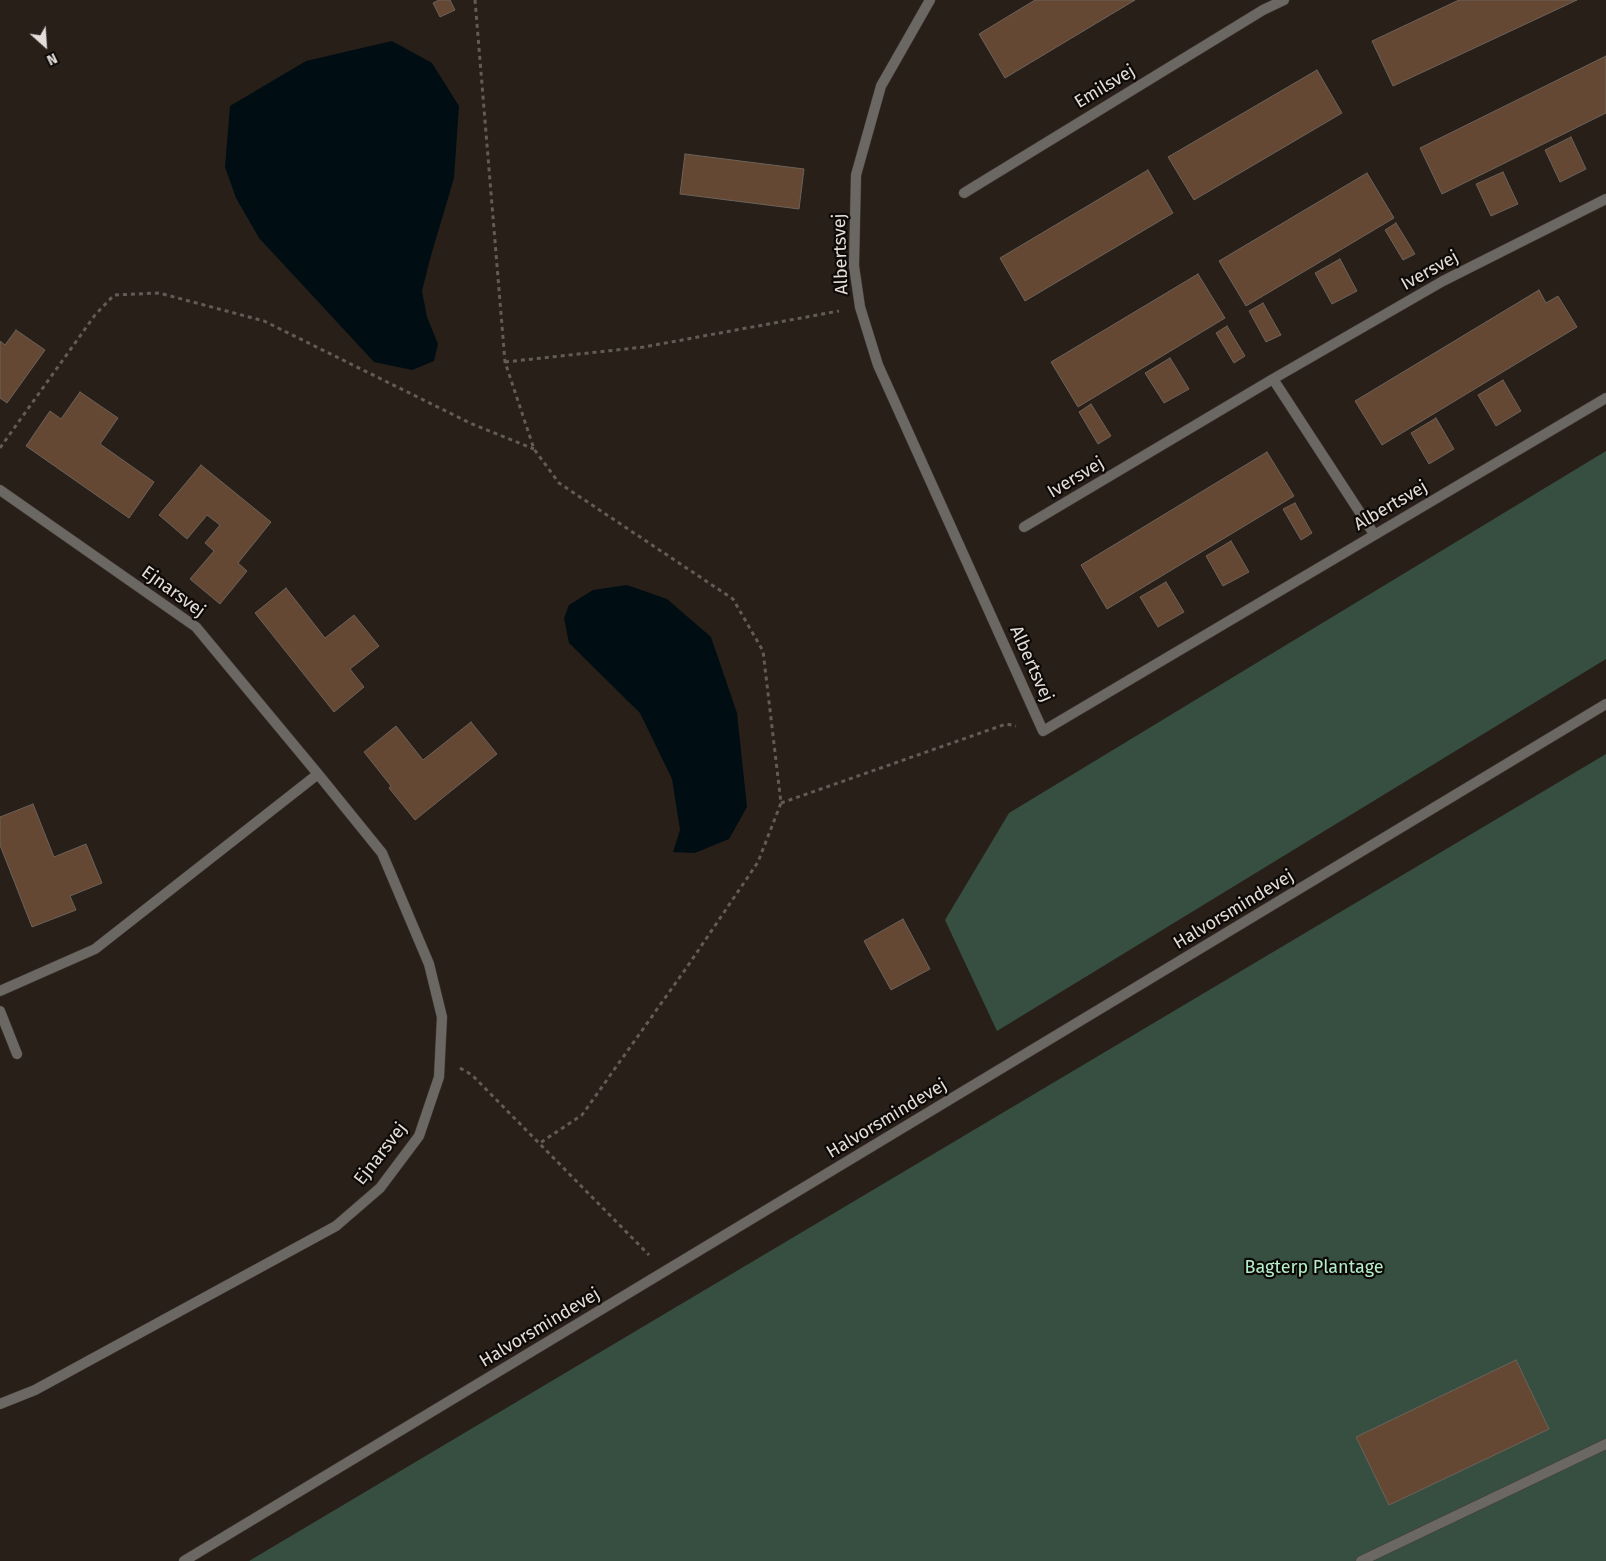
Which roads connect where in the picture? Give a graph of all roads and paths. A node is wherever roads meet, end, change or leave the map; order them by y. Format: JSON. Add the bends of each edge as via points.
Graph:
{"nodes":[{"id":1,"x":475,"y":0,"type":"edge"},
{"id":2,"x":930,"y":0,"type":"edge"},
{"id":3,"x":1258,"y":0,"type":"edge"},
{"id":4,"x":1284,"y":0,"type":"edge"},
{"id":5,"x":1263,"y":10,"type":"junction"},
{"id":6,"x":964,"y":193,"type":"dead end"},
{"id":7,"x":1606,"y":199,"type":"edge"},
{"id":8,"x":860,"y":307,"type":"junction"},
{"id":9,"x":506,"y":362,"type":"junction"},
{"id":10,"x":1273,"y":379,"type":"junction"},
{"id":11,"x":1606,"y":398,"type":"edge"},
{"id":12,"x":0,"y":448,"type":"edge"},
{"id":13,"x":534,"y":449,"type":"junction"},
{"id":14,"x":0,"y":490,"type":"edge"},
{"id":15,"x":1024,"y":527,"type":"dead end"},
{"id":16,"x":1374,"y":534,"type":"junction"},
{"id":17,"x":1606,"y":704,"type":"edge"},
{"id":18,"x":1044,"y":731,"type":"junction"},
{"id":19,"x":318,"y":774,"type":"junction"},
{"id":20,"x":781,"y":803,"type":"junction"},
{"id":21,"x":0,"y":992,"type":"edge"},
{"id":22,"x":0,"y":1011,"type":"edge"},
{"id":23,"x":17,"y":1054,"type":"dead end"},
{"id":24,"x":440,"y":1055,"type":"junction"},
{"id":25,"x":540,"y":1143,"type":"junction"},
{"id":26,"x":665,"y":1271,"type":"junction"},
{"id":27,"x":0,"y":1404,"type":"edge"},
{"id":28,"x":1606,"y":1444,"type":"edge"},
{"id":29,"x":184,"y":1561,"type":"edge"},
{"id":30,"x":1361,"y":1561,"type":"edge"}],
"edges":[{"from":1,"to":9,"type":"path"},
{"from":2,"to":8,"type":"street","name":"Albertsvej","via":[[881,86],[856,175],[854,266]]},
{"from":3,"to":5,"type":"street"},
{"from":4,"to":5,"type":"street","name":"Emilsvej"},
{"from":5,"to":6,"type":"street","name":"Emilsvej"},
{"from":7,"to":10,"type":"street","name":"Iversvej","via":[[1443,281]]},
{"from":8,"to":9,"type":"path","via":[[644,347]]},
{"from":8,"to":18,"type":"street","name":"Albertsvej","via":[[878,365]]},
{"from":9,"to":13,"type":"path"},
{"from":10,"to":15,"type":"street","name":"Iversvej"},
{"from":10,"to":16,"type":"street"},
{"from":11,"to":16,"type":"street","name":"Albertsvej"},
{"from":12,"to":13,"type":"path","via":[[95,315],[114,295],[158,293],[264,322],[470,423]]},
{"from":13,"to":20,"type":"path","via":[[559,483],[733,599],[763,651]]},
{"from":14,"to":19,"type":"street","name":"Ejnarsvej","via":[[196,627]]},
{"from":16,"to":18,"type":"street","name":"Albertsvej"},
{"from":17,"to":26,"type":"street","name":"Halvorsmindevej"},
{"from":18,"to":20,"type":"path","via":[[1006,724]]},
{"from":19,"to":21,"type":"street","via":[[95,949]]},
{"from":19,"to":24,"type":"street","name":"Ejnarsvej","via":[[382,853],[429,964],[442,1017]]},
{"from":20,"to":25,"type":"path","via":[[758,862],[632,1045],[582,1115]]},
{"from":22,"to":23,"type":"street"},
{"from":24,"to":25,"type":"path","via":[[472,1075]]},
{"from":24,"to":27,"type":"street","name":"Ejnarsvej","via":[[439,1077],[419,1136],[380,1188],[336,1226],[35,1390]]},
{"from":25,"to":26,"type":"path"},
{"from":26,"to":29,"type":"street","name":"Halvorsmindevej"},
{"from":28,"to":30,"type":"street"}]}
